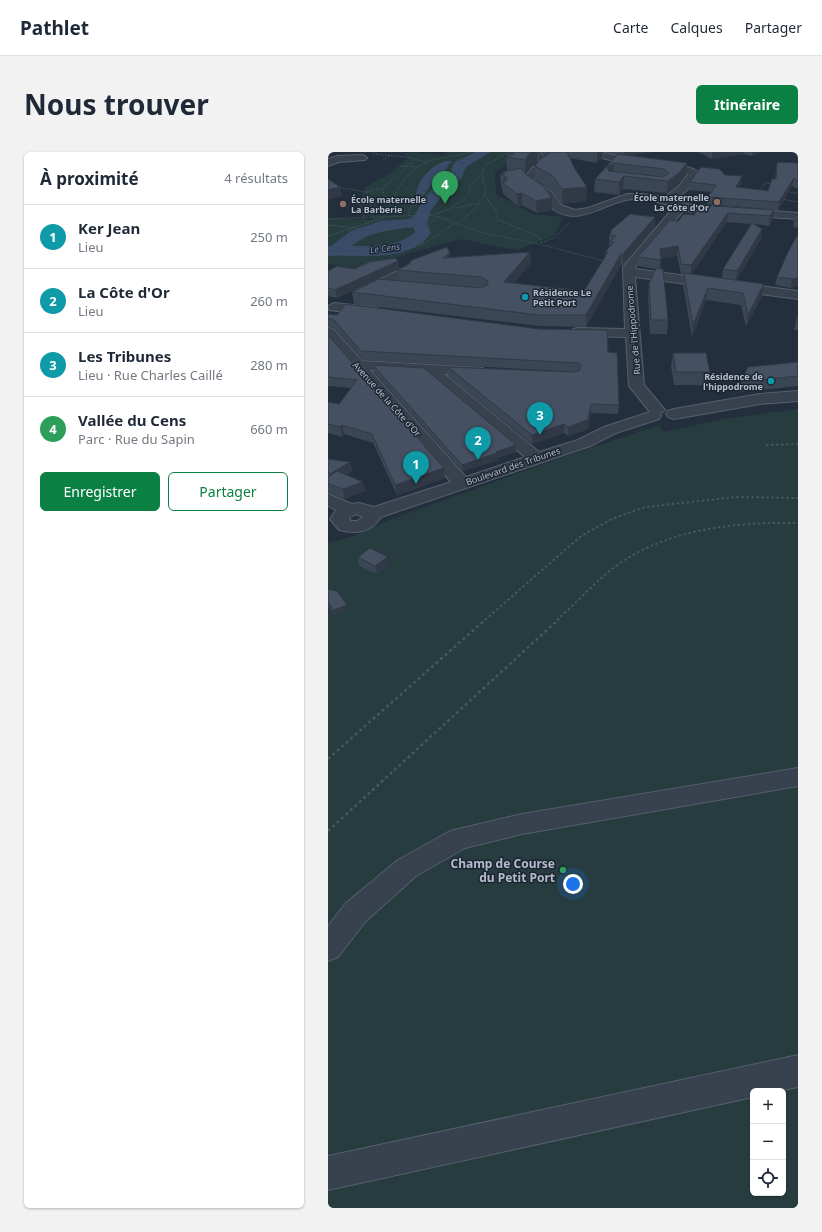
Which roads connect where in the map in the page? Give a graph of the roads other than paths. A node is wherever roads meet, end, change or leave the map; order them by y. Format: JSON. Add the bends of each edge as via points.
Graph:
{"nodes":[{"id":1,"x":536,"y":152,"type":"edge"},
{"id":2,"x":605,"y":156,"type":"dead end"},
{"id":3,"x":368,"y":157,"type":"road end"},
{"id":4,"x":332,"y":162,"type":"edge"},
{"id":5,"x":666,"y":186,"type":"edge"},
{"id":6,"x":683,"y":188,"type":"junction"},
{"id":7,"x":761,"y":194,"type":"edge"},
{"id":8,"x":667,"y":201,"type":"junction"},
{"id":9,"x":685,"y":207,"type":"junction"},
{"id":10,"x":752,"y":212,"type":"junction"},
{"id":11,"x":798,"y":216,"type":"edge"},
{"id":12,"x":629,"y":269,"type":"junction"},
{"id":13,"x":406,"y":271,"type":"edge"},
{"id":14,"x":378,"y":285,"type":"junction"},
{"id":15,"x":400,"y":287,"type":"edge"},
{"id":16,"x":798,"y":295,"type":"edge"},
{"id":17,"x":331,"y":308,"type":"edge"},
{"id":18,"x":390,"y":313,"type":"edge"},
{"id":19,"x":562,"y":332,"type":"edge"},
{"id":20,"x":329,"y":333,"type":"edge"},
{"id":21,"x":633,"y":333,"type":"junction"},
{"id":22,"x":356,"y":365,"type":"junction"},
{"id":23,"x":429,"y":369,"type":"junction"},
{"id":24,"x":489,"y":372,"type":"edge"},
{"id":25,"x":798,"y":396,"type":"edge"},
{"id":26,"x":655,"y":413,"type":"junction"},
{"id":27,"x":536,"y":458,"type":"junction"},
{"id":28,"x":462,"y":483,"type":"junction"},
{"id":29,"x":328,"y":499,"type":"edge"},
{"id":30,"x":339,"y":523,"type":"edge"},
{"id":31,"x":798,"y":776,"type":"edge"},
{"id":32,"x":328,"y":948,"type":"edge"},
{"id":33,"x":798,"y":1071,"type":"edge"},
{"id":34,"x":328,"y":1173,"type":"edge"}],
"edges":[{"from":1,"to":8,"type":"street","via":[[544,166],[535,170],[528,180],[548,193],[556,206],[567,212],[587,212],[627,197]]},
{"from":2,"to":6,"type":"street","via":[[646,166],[692,172],[694,175]]},
{"from":3,"to":4,"type":"street","via":[[360,164],[351,158]]},
{"from":5,"to":6,"type":"street"},
{"from":6,"to":8,"type":"street"},
{"from":7,"to":10,"type":"street"},
{"from":8,"to":9,"type":"street"},
{"from":9,"to":10,"type":"street"},
{"from":9,"to":12,"type":"street","via":[[673,213]]},
{"from":10,"to":11,"type":"street"},
{"from":12,"to":16,"type":"street"},
{"from":12,"to":21,"type":"street","name":"Rue de l'Hippodrome"},
{"from":13,"to":14,"type":"street"},
{"from":14,"to":15,"type":"street"},
{"from":14,"to":17,"type":"street"},
{"from":17,"to":18,"type":"street"},
{"from":19,"to":21,"type":"street"},
{"from":20,"to":22,"type":"street","name":"Avenue de la Côte d'Or"},
{"from":21,"to":26,"type":"street","name":"Rue de l'Hippodrome","via":[[637,386]]},
{"from":22,"to":23,"type":"street"},
{"from":22,"to":28,"type":"street","name":"Avenue de la Côte d'Or"},
{"from":23,"to":24,"type":"street"},
{"from":23,"to":27,"type":"street"},
{"from":25,"to":26,"type":"street","via":[[760,399],[674,414],[669,420],[658,420]]},
{"from":26,"to":27,"type":"street","name":"Boulevard des Tribunes","via":[[584,443]]},
{"from":27,"to":28,"type":"street","name":"Boulevard des Tribunes"},
{"from":28,"to":30,"type":"street","name":"Boulevard des Tribunes","via":[[372,514],[367,524]]},
{"from":29,"to":30,"type":"street"},
{"from":31,"to":32,"type":"street","via":[[522,824],[459,839],[407,868],[356,912]]},
{"from":33,"to":34,"type":"street"}]}
